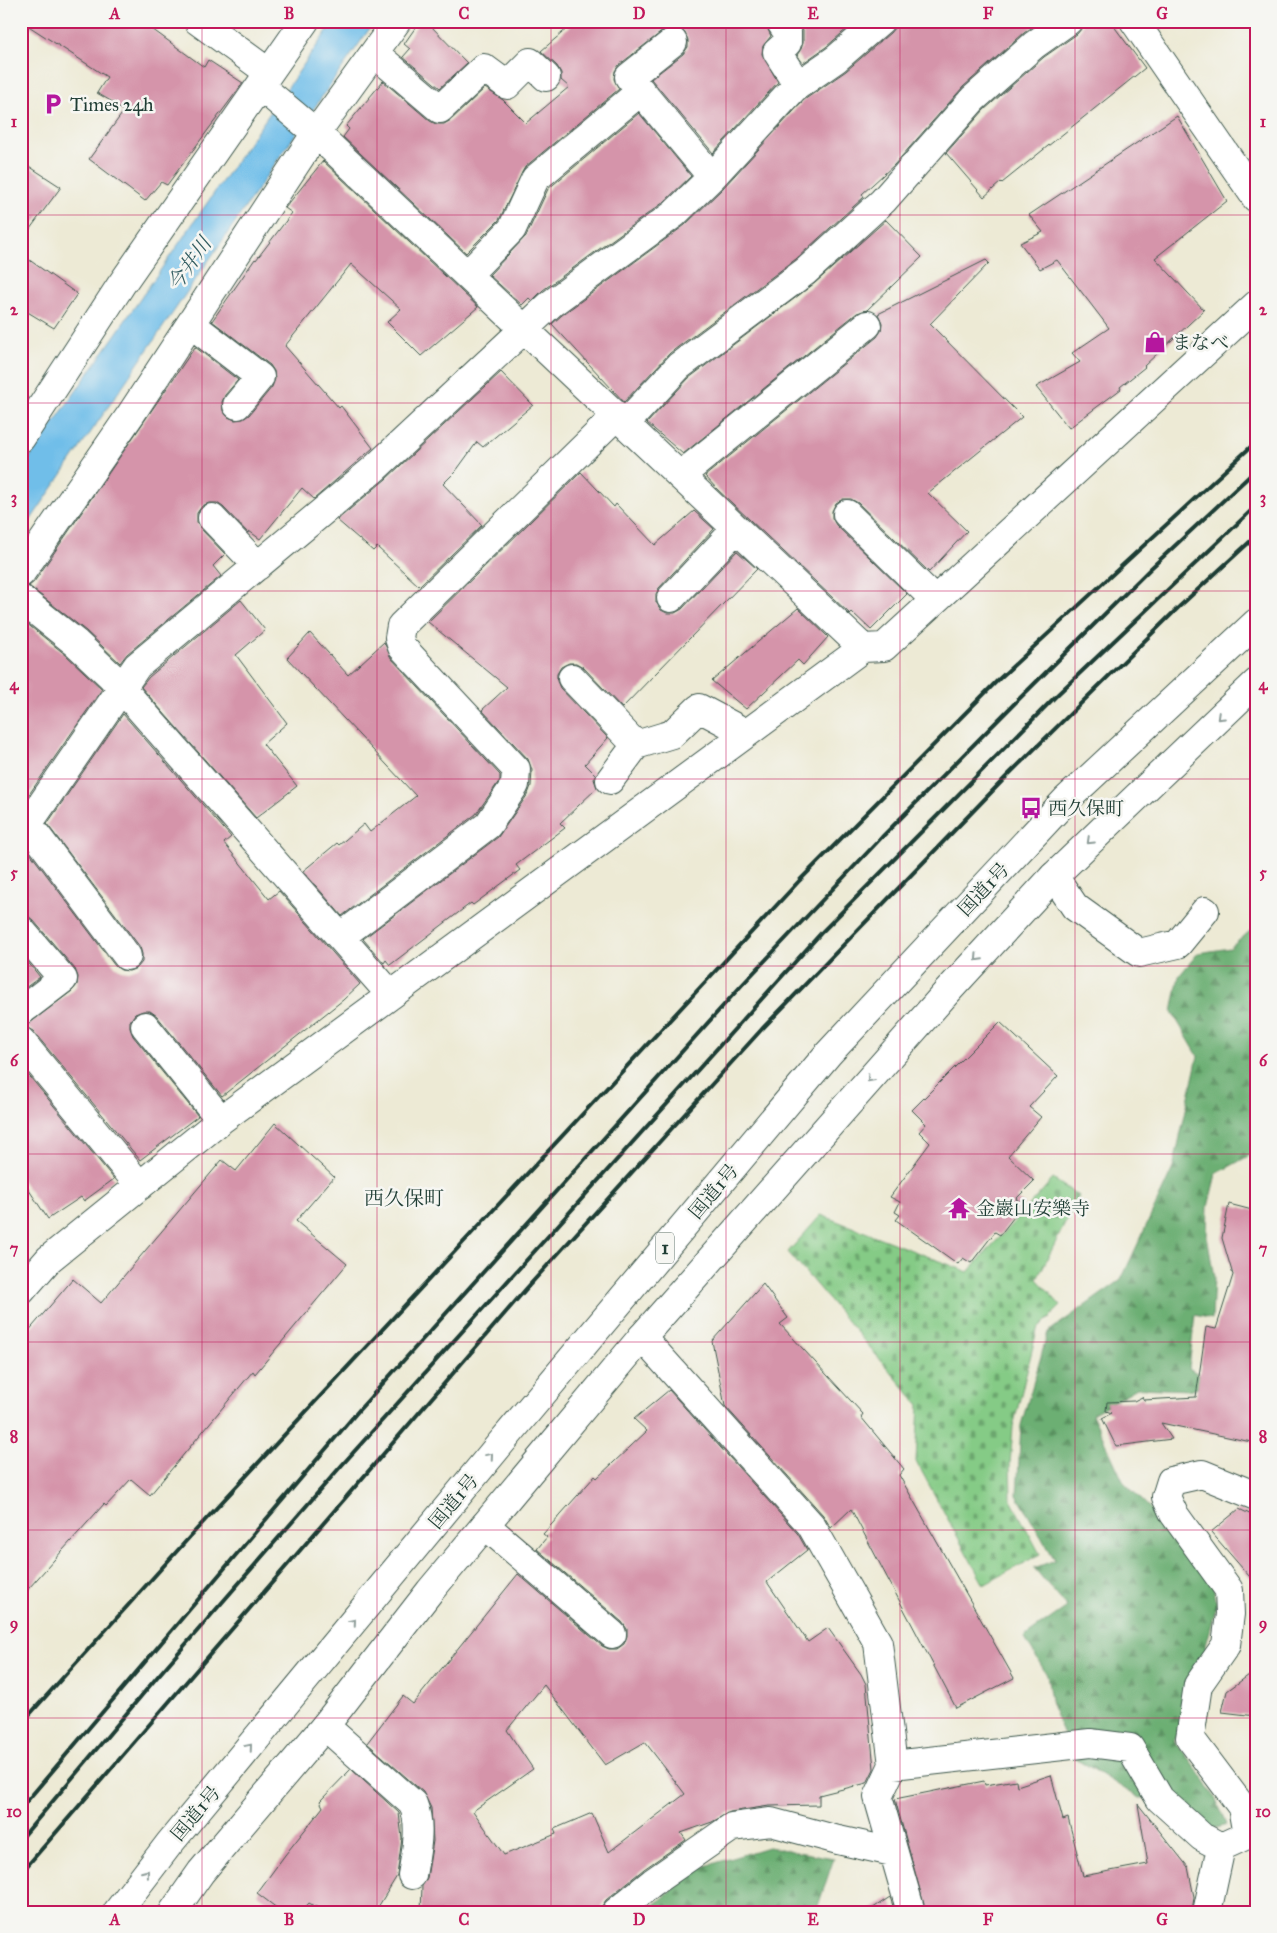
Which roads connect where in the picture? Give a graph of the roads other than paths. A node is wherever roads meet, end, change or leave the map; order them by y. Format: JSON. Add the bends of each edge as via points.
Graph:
{"nodes":[{"id":1,"x":198,"y":21,"type":"edge"},
{"id":2,"x":305,"y":21,"type":"edge"},
{"id":3,"x":397,"y":21,"type":"edge"},
{"id":4,"x":780,"y":21,"type":"edge"},
{"id":5,"x":880,"y":21,"type":"edge"},
{"id":6,"x":1068,"y":21,"type":"edge"},
{"id":7,"x":1134,"y":21,"type":"edge"},
{"id":8,"x":673,"y":42,"type":"dead end"},
{"id":9,"x":374,"y":53,"type":"junction"},
{"id":10,"x":546,"y":77,"type":"dead end"},
{"id":11,"x":264,"y":79,"type":"junction"},
{"id":12,"x":796,"y":87,"type":"junction"},
{"id":13,"x":641,"y":91,"type":"junction"},
{"id":14,"x":316,"y":133,"type":"junction"},
{"id":15,"x":712,"y":177,"type":"junction"},
{"id":16,"x":1256,"y":198,"type":"edge"},
{"id":17,"x":467,"y":276,"type":"junction"},
{"id":18,"x":1256,"y":305,"type":"edge"},
{"id":19,"x":191,"y":324,"type":"junction"},
{"id":20,"x":866,"y":325,"type":"dead end"},
{"id":21,"x":523,"y":328,"type":"junction"},
{"id":22,"x":237,"y":405,"type":"dead end"},
{"id":23,"x":620,"y":420,"type":"junction"},
{"id":24,"x":21,"y":438,"type":"edge"},
{"id":25,"x":680,"y":476,"type":"junction"},
{"id":26,"x":847,"y":514,"type":"dead end"},
{"id":27,"x":212,"y":518,"type":"dead end"},
{"id":28,"x":736,"y":529,"type":"junction"},
{"id":29,"x":258,"y":566,"type":"junction"},
{"id":30,"x":21,"y":573,"type":"edge"},
{"id":31,"x":671,"y":598,"type":"dead end"},
{"id":32,"x":21,"y":599,"type":"edge"},
{"id":33,"x":935,"y":600,"type":"junction"},
{"id":34,"x":1256,"y":623,"type":"edge"},
{"id":35,"x":863,"y":648,"type":"junction"},
{"id":36,"x":572,"y":678,"type":"dead end"},
{"id":37,"x":1256,"y":683,"type":"edge"},
{"id":38,"x":122,"y":689,"type":"junction"},
{"id":39,"x":746,"y":733,"type":"junction"},
{"id":40,"x":636,"y":745,"type":"junction"},
{"id":41,"x":610,"y":780,"type":"dead end"},
{"id":42,"x":1054,"y":876,"type":"junction"},
{"id":43,"x":1206,"y":911,"type":"dead end"},
{"id":44,"x":21,"y":930,"type":"edge"},
{"id":45,"x":340,"y":938,"type":"junction"},
{"id":46,"x":127,"y":956,"type":"dead end"},
{"id":47,"x":391,"y":995,"type":"junction"},
{"id":48,"x":21,"y":1011,"type":"edge"},
{"id":49,"x":146,"y":1026,"type":"dead end"},
{"id":50,"x":21,"y":1041,"type":"edge"},
{"id":51,"x":221,"y":1120,"type":"junction"},
{"id":52,"x":140,"y":1186,"type":"junction"},
{"id":53,"x":21,"y":1292,"type":"edge"},
{"id":54,"x":642,"y":1337,"type":"junction"},
{"id":55,"x":1256,"y":1496,"type":"edge"},
{"id":56,"x":485,"y":1525,"type":"junction"},
{"id":57,"x":612,"y":1634,"type":"dead end"},
{"id":58,"x":325,"y":1726,"type":"junction"},
{"id":59,"x":894,"y":1764,"type":"junction"},
{"id":60,"x":1221,"y":1847,"type":"junction"},
{"id":61,"x":894,"y":1852,"type":"junction"},
{"id":62,"x":412,"y":1875,"type":"dead end"},
{"id":63,"x":116,"y":1912,"type":"edge"},
{"id":64,"x":173,"y":1912,"type":"edge"},
{"id":65,"x":616,"y":1912,"type":"edge"},
{"id":66,"x":911,"y":1912,"type":"edge"},
{"id":67,"x":1207,"y":1912,"type":"edge"}],
"edges":[{"from":1,"to":11,"type":"main road"},
{"from":2,"to":11,"type":"main road"},
{"from":3,"to":9,"type":"main road"},
{"from":4,"to":12,"type":"main road","via":[[787,32],[787,43],[777,52]]},
{"from":5,"to":12,"type":"main road","via":[[836,59]]},
{"from":6,"to":23,"type":"main road","via":[[1034,45],[973,99],[883,200],[806,271],[679,366]]},
{"from":7,"to":16,"type":"main road"},
{"from":8,"to":13,"type":"main road","via":[[629,77]]},
{"from":9,"to":10,"type":"main road","via":[[440,109],[484,68],[507,85],[530,62]]},
{"from":9,"to":14,"type":"main road"},
{"from":11,"to":14,"type":"main road"},
{"from":11,"to":24,"type":"main road","via":[[120,285]]},
{"from":12,"to":15,"type":"main road"},
{"from":13,"to":15,"type":"main road"},
{"from":13,"to":17,"type":"main road","via":[[535,179],[512,229]]},
{"from":14,"to":17,"type":"main road"},
{"from":14,"to":19,"type":"main road"},
{"from":15,"to":21,"type":"main road","via":[[674,214]]},
{"from":17,"to":21,"type":"main road"},
{"from":18,"to":33,"type":"main road"},
{"from":19,"to":22,"type":"main road","via":[[260,377]]},
{"from":19,"to":30,"type":"main road"},
{"from":20,"to":25,"type":"main road"},
{"from":21,"to":23,"type":"main road"},
{"from":21,"to":29,"type":"main road","via":[[375,468]]},
{"from":23,"to":25,"type":"main road"},
{"from":23,"to":45,"type":"main road","via":[[401,626],[399,638],[402,647],[516,769],[515,785],[488,825]]},
{"from":25,"to":28,"type":"main road"},
{"from":26,"to":33,"type":"main road"},
{"from":27,"to":29,"type":"main road"},
{"from":28,"to":31,"type":"main road"},
{"from":28,"to":35,"type":"main road"},
{"from":29,"to":38,"type":"main road","via":[[137,666]]},
{"from":32,"to":38,"type":"main road","via":[[76,643]]},
{"from":33,"to":35,"type":"main road","via":[[884,647]]},
{"from":63,"to":34,"type":"main road","name":"国道1号","number":"1","one_way":true,"via":[[494,1450],[828,1054],[1066,800]]},
{"from":35,"to":39,"type":"main road"},
{"from":36,"to":40,"type":"main road"},
{"from":37,"to":42,"type":"main road","number":"1","one_way":true},
{"from":38,"to":45,"type":"main road"},
{"from":38,"to":46,"type":"main road","via":[[28,824]]},
{"from":39,"to":40,"type":"main road","via":[[699,708],[672,734]]},
{"from":39,"to":47,"type":"main road"},
{"from":40,"to":41,"type":"main road"},
{"from":42,"to":43,"type":"main road","via":[[1075,907],[1139,953],[1178,944]]},
{"from":42,"to":54,"type":"main road","number":"1","one_way":true},
{"from":44,"to":48,"type":"main road","via":[[63,980]]},
{"from":45,"to":47,"type":"main road"},
{"from":47,"to":51,"type":"main road"},
{"from":49,"to":51,"type":"main road"},
{"from":50,"to":52,"type":"main road"},
{"from":51,"to":52,"type":"main road"},
{"from":52,"to":53,"type":"main road","via":[[49,1259]]},
{"from":54,"to":56,"type":"main road","number":"1"},
{"from":54,"to":59,"type":"main road","via":[[811,1525],[878,1643]]},
{"from":55,"to":60,"type":"main road","via":[[1202,1474],[1170,1481],[1166,1497],[1174,1514],[1229,1590],[1226,1645],[1198,1685],[1190,1738],[1242,1806],[1247,1835]]},
{"from":56,"to":57,"type":"main road"},
{"from":56,"to":58,"type":"main road","number":"1"},
{"from":58,"to":62,"type":"main road","via":[[413,1804],[418,1815]]},
{"from":58,"to":64,"type":"main road","number":"1","via":[[201,1872]]},
{"from":59,"to":60,"type":"main road","via":[[1090,1743],[1130,1748],[1160,1799],[1202,1837]]},
{"from":59,"to":61,"type":"main road","via":[[878,1797]]},
{"from":60,"to":67,"type":"main road"},
{"from":61,"to":65,"type":"main road","via":[[771,1822],[732,1827]]},
{"from":61,"to":66,"type":"main road"}]}
